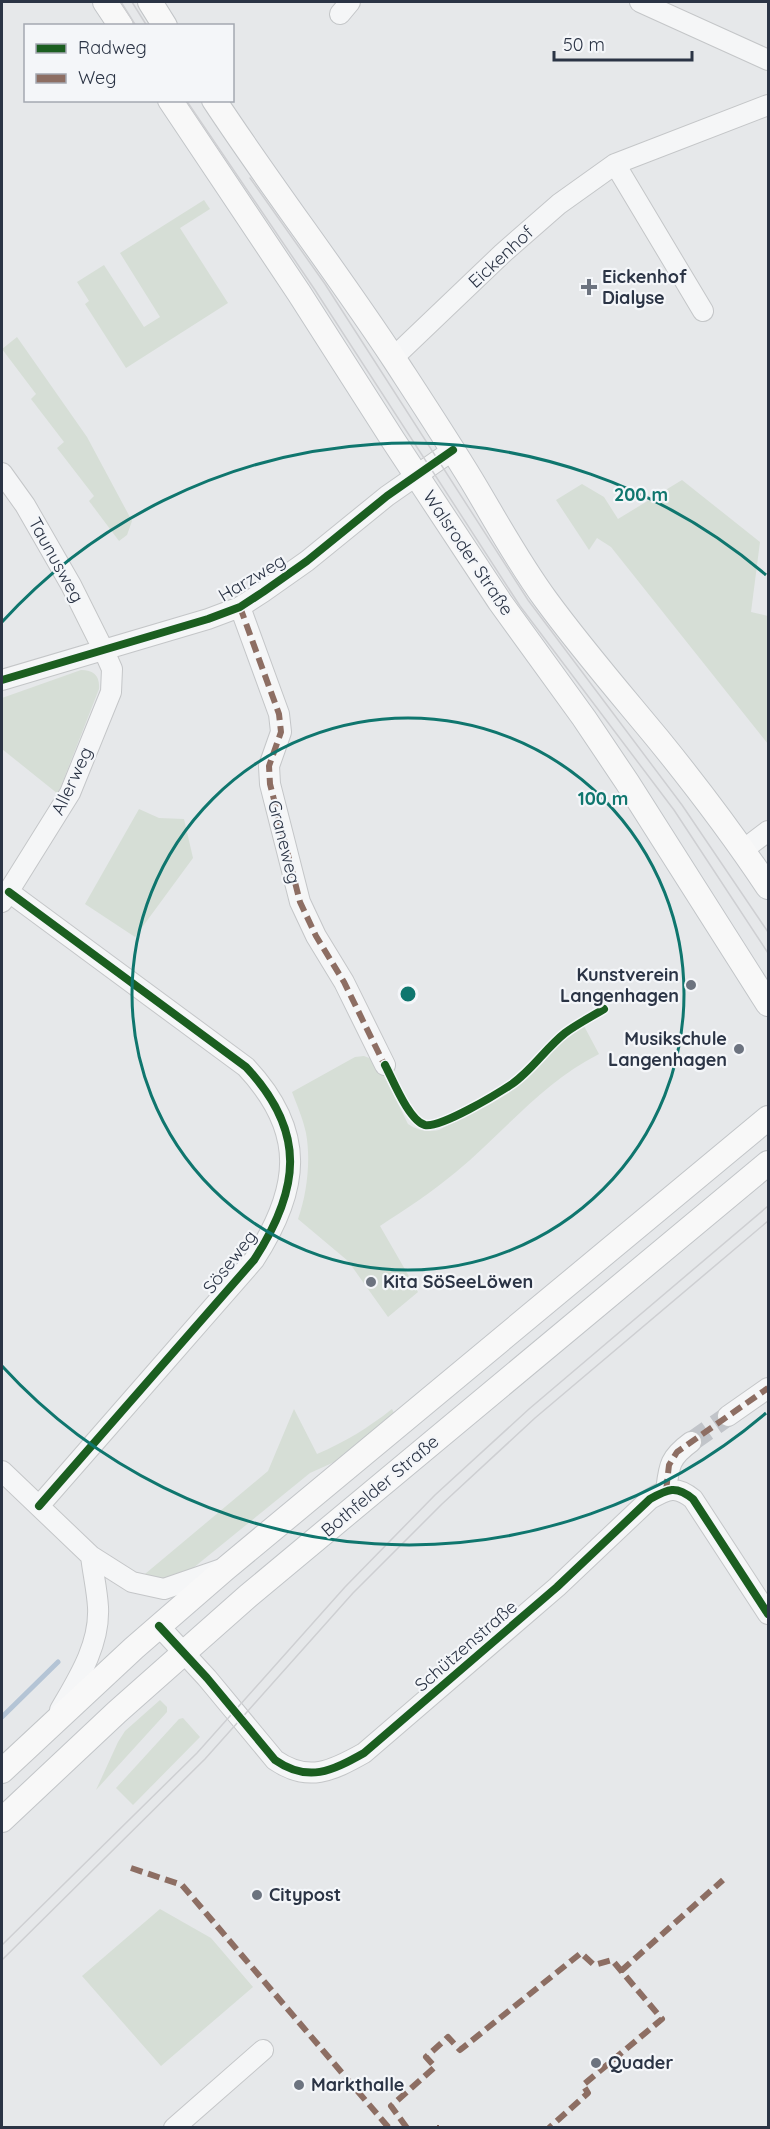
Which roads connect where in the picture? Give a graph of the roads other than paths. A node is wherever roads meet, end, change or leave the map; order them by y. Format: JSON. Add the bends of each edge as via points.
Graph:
{"nodes":[{"id":1,"x":105,"y":2,"type":"edge"},
{"id":2,"x":150,"y":2,"type":"edge"},
{"id":3,"x":640,"y":2,"type":"edge"},
{"id":4,"x":120,"y":24,"type":"edge"},
{"id":5,"x":164,"y":24,"type":"edge"},
{"id":6,"x":768,"y":60,"type":"edge"},
{"id":7,"x":171,"y":102,"type":"edge"},
{"id":8,"x":215,"y":102,"type":"edge"},
{"id":9,"x":768,"y":105,"type":"edge"},
{"id":10,"x":615,"y":164,"type":"junction"},
{"id":11,"x":703,"y":311,"type":"dead end"},
{"id":12,"x":393,"y":358,"type":"junction"},
{"id":13,"x":453,"y":450,"type":"junction"},
{"id":14,"x":2,"y":473,"type":"edge"},
{"id":15,"x":416,"y":476,"type":"junction"},
{"id":16,"x":240,"y":607,"type":"junction"},
{"id":17,"x":104,"y":651,"type":"junction"},
{"id":18,"x":2,"y":680,"type":"edge"},
{"id":19,"x":768,"y":831,"type":"edge"},
{"id":20,"x":743,"y":850,"type":"junction"},
{"id":21,"x":768,"y":887,"type":"edge"},
{"id":22,"x":5,"y":897,"type":"edge"},
{"id":23,"x":768,"y":1004,"type":"edge"},
{"id":24,"x":385,"y":1065,"type":"dead end"},
{"id":25,"x":768,"y":1118,"type":"edge"},
{"id":26,"x":768,"y":1163,"type":"edge"},
{"id":27,"x":768,"y":1388,"type":"edge"},
{"id":28,"x":728,"y":1416,"type":"tunnel mouth"},
{"id":29,"x":691,"y":1442,"type":"tunnel mouth"},
{"id":30,"x":2,"y":1471,"type":"edge"},
{"id":31,"x":666,"y":1491,"type":"junction"},
{"id":32,"x":39,"y":1506,"type":"junction"},
{"id":33,"x":91,"y":1556,"type":"junction"},
{"id":34,"x":225,"y":1569,"type":"junction"},
{"id":35,"x":768,"y":1614,"type":"edge"},
{"id":36,"x":159,"y":1626,"type":"junction"},
{"id":37,"x":184,"y":1652,"type":"junction"},
{"id":38,"x":52,"y":1723,"type":"junction"},
{"id":39,"x":2,"y":1771,"type":"edge"},
{"id":40,"x":2,"y":1820,"type":"edge"},
{"id":41,"x":263,"y":2050,"type":"dead end"},
{"id":42,"x":174,"y":2127,"type":"edge"}],
"edges":[{"from":1,"to":4,"type":"main road"},
{"from":2,"to":5,"type":"main road"},
{"from":3,"to":6,"type":"street"},
{"from":7,"to":15,"type":"main road","name":"Walsroder Straße"},
{"from":8,"to":12,"type":"main road","name":"Walsroder Straße"},
{"from":9,"to":10,"type":"street","name":"Eickenhof"},
{"from":10,"to":11,"type":"street"},
{"from":10,"to":12,"type":"street","name":"Eickenhof","via":[[559,204]]},
{"from":12,"to":13,"type":"main road","name":"Walsroder Straße"},
{"from":13,"to":15,"type":"street","name":"Harzweg"},
{"from":13,"to":20,"type":"main road","name":"Walsroder Straße","via":[[546,600]]},
{"from":14,"to":17,"type":"street","name":"Taunusweg","via":[[71,585]]},
{"from":15,"to":16,"type":"street","name":"Harzweg","via":[[307,561]]},
{"from":15,"to":23,"type":"main road","name":"Walsroder Straße","via":[[596,735]]},
{"from":16,"to":17,"type":"street","name":"Harzweg"},
{"from":16,"to":24,"type":"street","name":"Graneweg","via":[[279,714],[281,732],[269,766],[270,784],[300,902]]},
{"from":17,"to":18,"type":"street","name":"Harzweg"},
{"from":17,"to":22,"type":"street","name":"Allerweg","via":[[112,669],[111,692],[70,793]]},
{"from":19,"to":20,"type":"street"},
{"from":20,"to":21,"type":"main road","name":"Walsroder Straße"},
{"from":22,"to":32,"type":"street","name":"Söseweg","via":[[246,1067],[278,1108],[291,1158],[286,1196],[272,1234],[254,1260]]},
{"from":25,"to":34,"type":"main road","name":"Bothfelder Straße"},
{"from":26,"to":37,"type":"main road","name":"Bothfelder Straße"},
{"from":27,"to":28,"type":"street"},
{"from":29,"to":31,"type":"street","via":[[669,1464]]},
{"from":30,"to":32,"type":"street"},
{"from":31,"to":35,"type":"street","via":[[675,1489],[693,1499]]},
{"from":31,"to":37,"type":"street","name":"Schützenstraße","via":[[650,1499],[595,1553],[405,1719],[364,1753],[341,1766],[322,1772],[288,1770],[275,1760]]},
{"from":32,"to":33,"type":"street"},
{"from":33,"to":34,"type":"street","via":[[132,1582],[164,1589]]},
{"from":33,"to":38,"type":"street","via":[[98,1609],[93,1645]]},
{"from":34,"to":36,"type":"main road","name":"Bothfelder Straße"},
{"from":36,"to":37,"type":"street","name":"Schützenstraße"},
{"from":36,"to":38,"type":"main road","name":"Bothfelder Straße"},
{"from":37,"to":40,"type":"main road","name":"Bothfelder Straße"},
{"from":38,"to":39,"type":"main road","name":"Bothfelder Straße"},
{"from":41,"to":42,"type":"street"}]}
